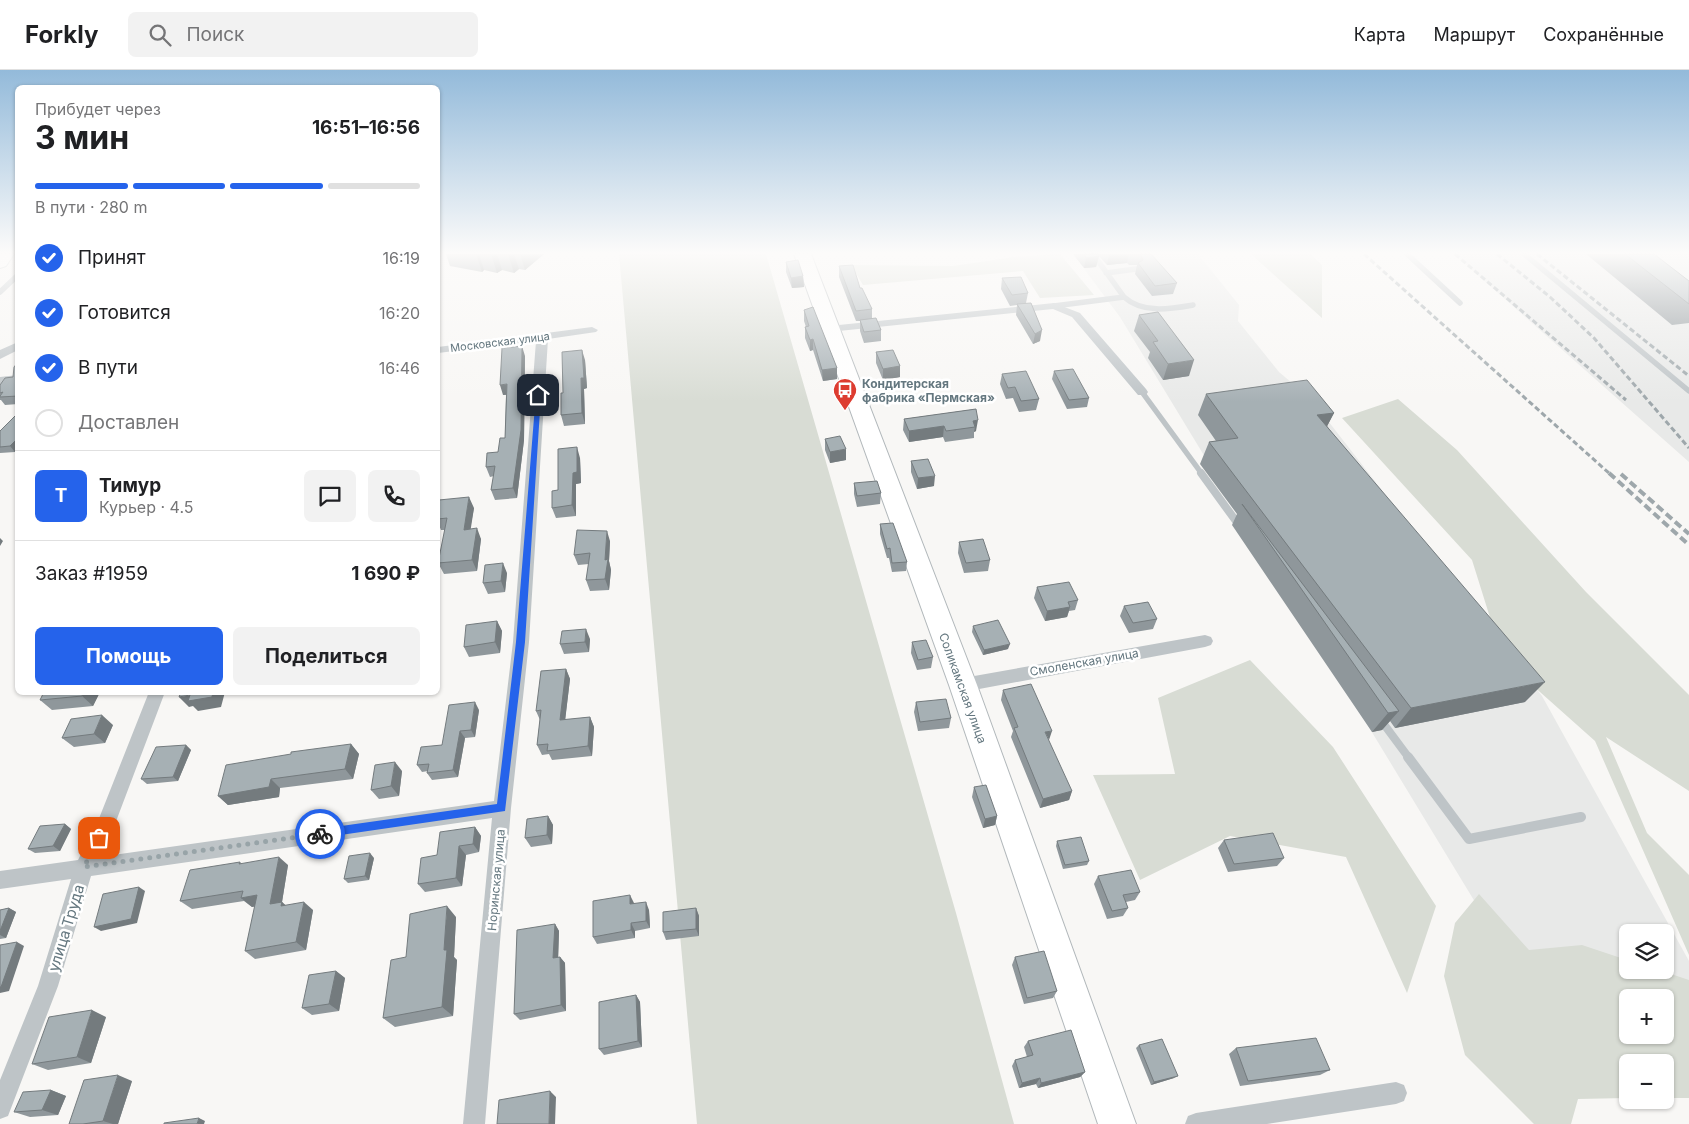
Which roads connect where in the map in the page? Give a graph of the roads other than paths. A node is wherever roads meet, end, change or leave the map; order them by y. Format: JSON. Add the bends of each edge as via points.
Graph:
{"nodes":[{"id":1,"x":820,"y":303,"type":"edge"},
{"id":2,"x":1076,"y":303,"type":"edge"},
{"id":3,"x":1131,"y":303,"type":"edge"},
{"id":4,"x":1583,"y":303,"type":"edge"},
{"id":5,"x":1054,"y":306,"type":"junction"},
{"id":6,"x":1193,"y":306,"type":"dead end"},
{"id":7,"x":829,"y":329,"type":"junction"},
{"id":8,"x":592,"y":330,"type":"dead end"},
{"id":9,"x":542,"y":338,"type":"junction"},
{"id":10,"x":15,"y":347,"type":"edge"},
{"id":11,"x":440,"y":350,"type":"edge"},
{"id":12,"x":0,"y":355,"type":"edge"},
{"id":13,"x":15,"y":379,"type":"edge"},
{"id":14,"x":0,"y":381,"type":"edge"},
{"id":15,"x":1689,"y":391,"type":"edge"},
{"id":16,"x":1142,"y":392,"type":"joint"},
{"id":17,"x":1247,"y":536,"type":"dead end"},
{"id":18,"x":1205,"y":641,"type":"dead end"},
{"id":19,"x":963,"y":685,"type":"junction"},
{"id":20,"x":156,"y":695,"type":"edge"},
{"id":21,"x":1375,"y":711,"type":"edge"},
{"id":22,"x":502,"y":808,"type":"junction"},
{"id":23,"x":1581,"y":817,"type":"dead end"},
{"id":24,"x":84,"y":867,"type":"junction"},
{"id":25,"x":0,"y":880,"type":"edge"},
{"id":26,"x":1396,"y":1092,"type":"dead end"},
{"id":27,"x":0,"y":1108,"type":"edge"},
{"id":28,"x":474,"y":1124,"type":"edge"},
{"id":29,"x":1117,"y":1124,"type":"edge"},
{"id":30,"x":1196,"y":1124,"type":"edge"}],
"edges":[{"from":1,"to":7,"type":"main road","name":"Соликамская улица"},
{"from":2,"to":5,"type":"lane"},
{"from":3,"to":6,"type":"lane","via":[[1162,310]]},
{"from":4,"to":15,"type":"lane"},
{"from":5,"to":7,"type":"street"},
{"from":5,"to":16,"type":"street","via":[[1076,315]]},
{"from":7,"to":19,"type":"main road","name":"Соликамская улица"},
{"from":8,"to":9,"type":"street","name":"Московская улица"},
{"from":9,"to":11,"type":"street","name":"Московская улица"},
{"from":9,"to":22,"type":"street","name":"Норинская улица","via":[[520,642]]},
{"from":10,"to":12,"type":"street"},
{"from":13,"to":14,"type":"street"},
{"from":16,"to":17,"type":"lane"},
{"from":18,"to":19,"type":"street","name":"Смоленская улица"},
{"from":19,"to":29,"type":"main road","name":"Соликамская улица"},
{"from":20,"to":24,"type":"street","name":"улица Труда","via":[[106,824]]},
{"from":21,"to":23,"type":"lane","via":[[1468,839]]},
{"from":22,"to":24,"type":"street"},
{"from":22,"to":28,"type":"street","name":"Норинская улица"},
{"from":24,"to":25,"type":"street"},
{"from":24,"to":27,"type":"street","name":"улица Труда","via":[[48,986]]},
{"from":26,"to":30,"type":"street"}]}
